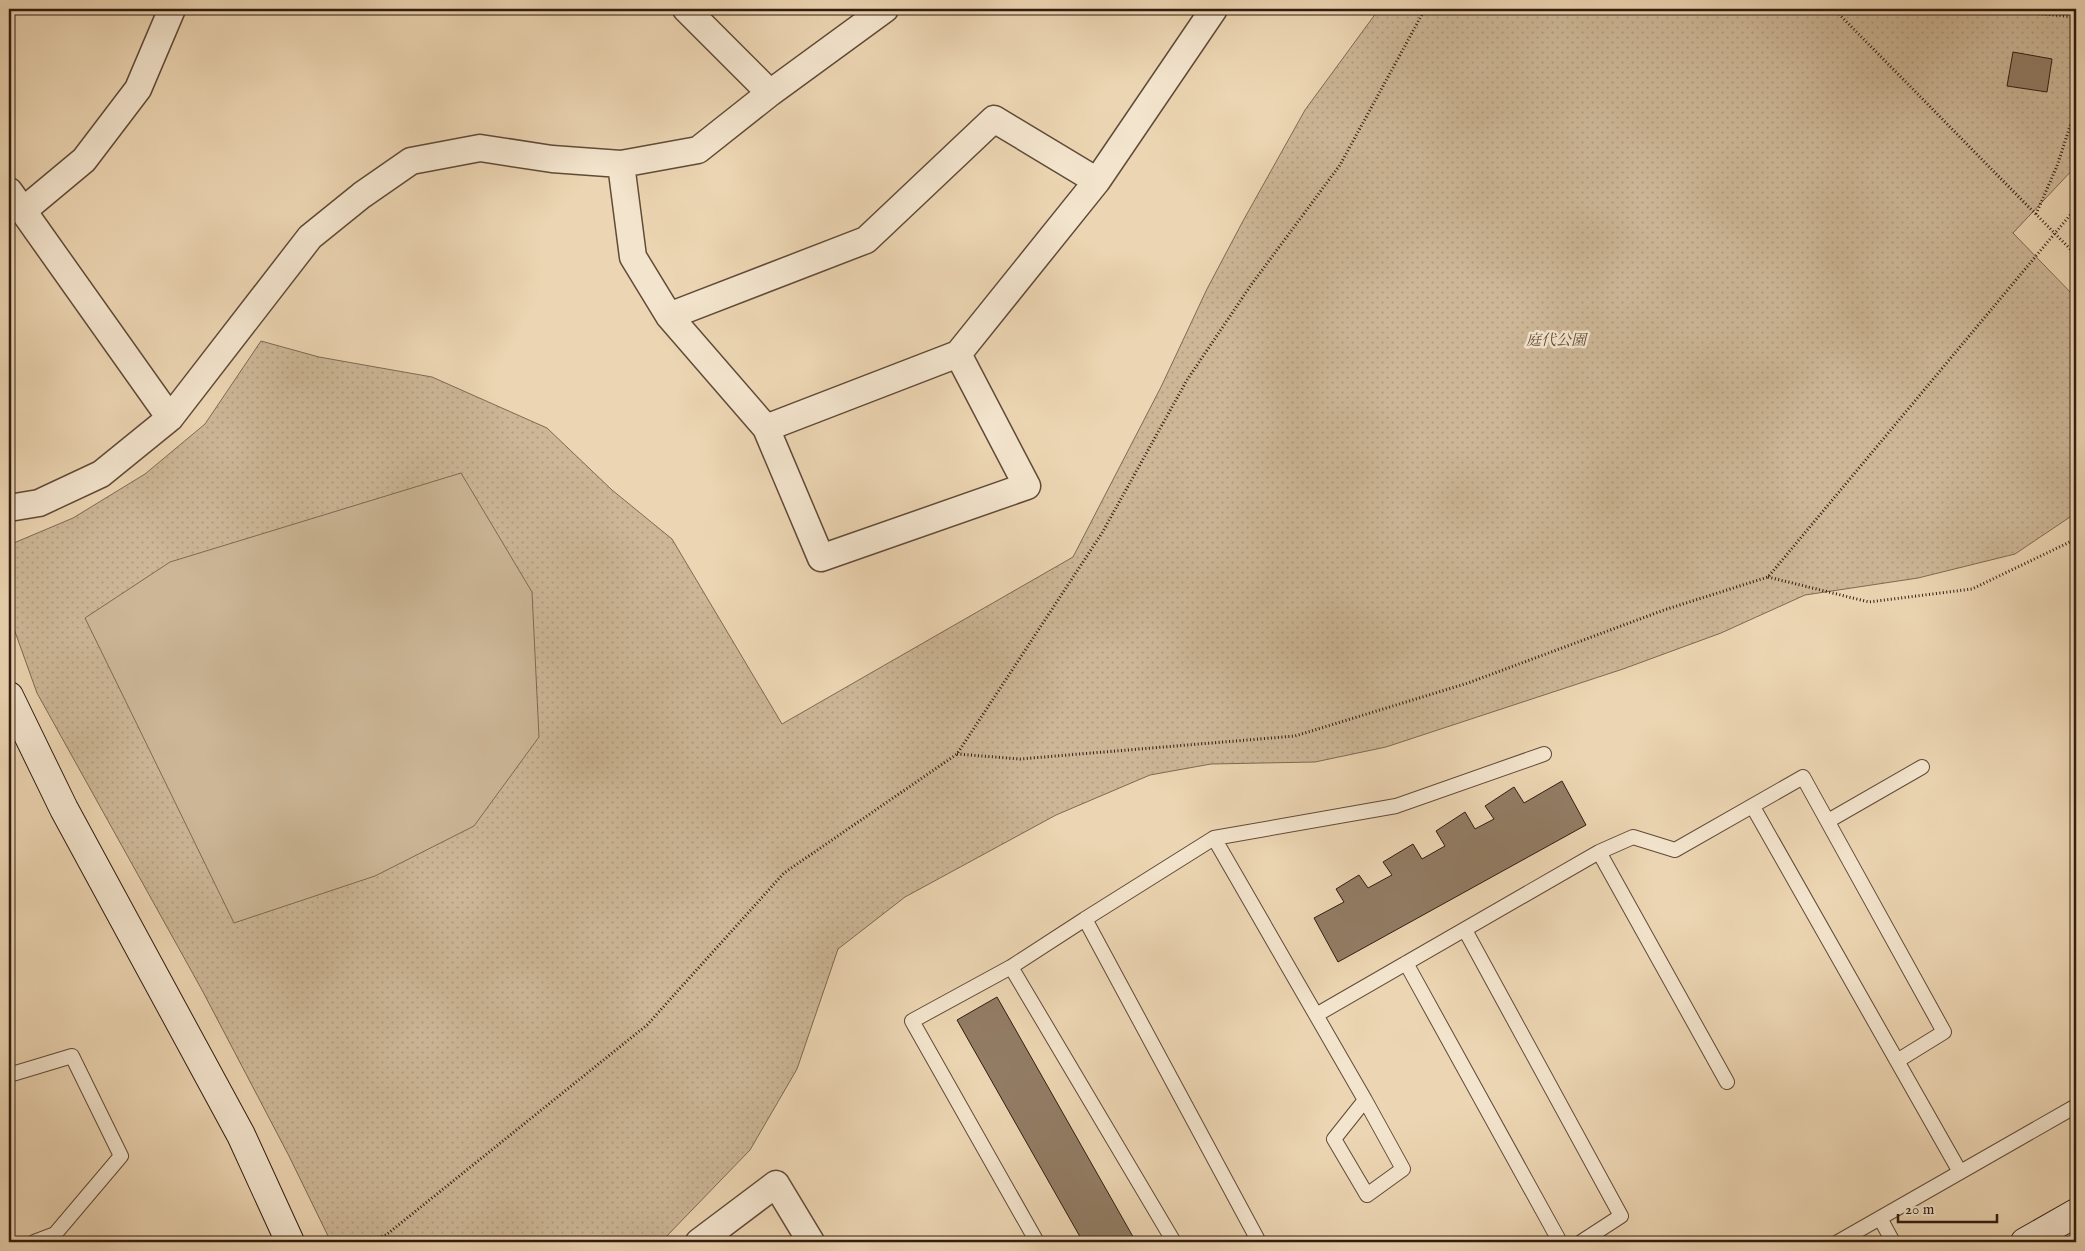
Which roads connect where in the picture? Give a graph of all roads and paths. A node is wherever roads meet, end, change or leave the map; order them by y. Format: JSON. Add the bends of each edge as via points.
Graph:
{"nodes":[{"id":1,"x":172,"y":9,"type":"edge"},
{"id":2,"x":686,"y":9,"type":"edge"},
{"id":3,"x":885,"y":9,"type":"edge"},
{"id":4,"x":1214,"y":9,"type":"edge"},
{"id":5,"x":1425,"y":9,"type":"edge"},
{"id":6,"x":1834,"y":9,"type":"edge"},
{"id":7,"x":2012,"y":9,"type":"edge"},
{"id":8,"x":2076,"y":16,"type":"edge"},
{"id":9,"x":770,"y":93,"type":"junction"},
{"id":10,"x":2076,"y":108,"type":"edge"},
{"id":11,"x":621,"y":164,"type":"junction"},
{"id":12,"x":1097,"y":181,"type":"junction"},
{"id":13,"x":16,"y":200,"type":"edge"},
{"id":14,"x":2076,"y":208,"type":"edge"},
{"id":15,"x":2036,"y":214,"type":"junction"},
{"id":16,"x":2054,"y":233,"type":"junction"},
{"id":17,"x":2076,"y":255,"type":"edge"},
{"id":18,"x":669,"y":316,"type":"junction"},
{"id":19,"x":958,"y":354,"type":"junction"},
{"id":20,"x":170,"y":418,"type":"junction"},
{"id":21,"x":766,"y":428,"type":"junction"},
{"id":22,"x":9,"y":508,"type":"edge"},
{"id":23,"x":2076,"y":540,"type":"edge"},
{"id":24,"x":1768,"y":577,"type":"junction"},
{"id":25,"x":9,"y":696,"type":"edge"},
{"id":26,"x":957,"y":754,"type":"junction"},
{"id":27,"x":1544,"y":754,"type":"dead end"},
{"id":28,"x":1922,"y":767,"type":"dead end"},
{"id":29,"x":1753,"y":807,"type":"junction"},
{"id":30,"x":1828,"y":822,"type":"junction"},
{"id":31,"x":1214,"y":838,"type":"junction"},
{"id":32,"x":1599,"y":852,"type":"junction"},
{"id":33,"x":1085,"y":919,"type":"junction"},
{"id":34,"x":1465,"y":930,"type":"junction"},
{"id":35,"x":1406,"y":963,"type":"junction"},
{"id":36,"x":1011,"y":967,"type":"junction"},
{"id":37,"x":1316,"y":1015,"type":"junction"},
{"id":38,"x":1897,"y":1061,"type":"junction"},
{"id":39,"x":9,"y":1076,"type":"edge"},
{"id":40,"x":1727,"y":1082,"type":"dead end"},
{"id":41,"x":1365,"y":1100,"type":"junction"},
{"id":42,"x":2076,"y":1106,"type":"edge"},
{"id":43,"x":1960,"y":1172,"type":"junction"},
{"id":44,"x":2076,"y":1213,"type":"edge"},
{"id":45,"x":1880,"y":1218,"type":"junction"},
{"id":46,"x":34,"y":1242,"type":"edge"},
{"id":47,"x":290,"y":1242,"type":"edge"},
{"id":48,"x":365,"y":1242,"type":"edge"},
{"id":49,"x":699,"y":1242,"type":"edge"},
{"id":50,"x":811,"y":1242,"type":"edge"},
{"id":51,"x":1036,"y":1242,"type":"edge"},
{"id":52,"x":1174,"y":1242,"type":"edge"},
{"id":53,"x":1259,"y":1242,"type":"edge"},
{"id":54,"x":1560,"y":1242,"type":"edge"},
{"id":55,"x":1581,"y":1242,"type":"edge"},
{"id":56,"x":1838,"y":1242,"type":"edge"},
{"id":57,"x":1893,"y":1242,"type":"edge"},
{"id":58,"x":2025,"y":1242,"type":"edge"}],
"edges":[{"from":1,"to":13,"type":"street","via":[[138,89],[84,160]]},
{"from":2,"to":9,"type":"street"},
{"from":3,"to":9,"type":"street"},
{"from":4,"to":12,"type":"street"},
{"from":5,"to":26,"type":"path","via":[[1340,165],[1186,380],[1102,533]]},
{"from":6,"to":15,"type":"path"},
{"from":7,"to":8,"type":"path"},
{"from":9,"to":11,"type":"street","via":[[698,150]]},
{"from":10,"to":15,"type":"path","via":[[2057,166]]},
{"from":11,"to":18,"type":"street","via":[[633,257]]},
{"from":11,"to":20,"type":"street","via":[[480,148],[411,161],[362,194],[310,237]]},
{"from":12,"to":18,"type":"street","via":[[994,119],[866,240]]},
{"from":12,"to":19,"type":"street"},
{"from":13,"to":20,"type":"street"},
{"from":14,"to":16,"type":"path"},
{"from":15,"to":16,"type":"path"},
{"from":16,"to":17,"type":"path"},
{"from":16,"to":24,"type":"path"},
{"from":18,"to":21,"type":"street"},
{"from":19,"to":21,"type":"street"},
{"from":19,"to":21,"type":"street","via":[[1028,486],[821,558]]},
{"from":20,"to":22,"type":"street","via":[[101,474],[39,503]]},
{"from":23,"to":24,"type":"path","via":[[1972,589],[1869,602]]},
{"from":24,"to":26,"type":"path","via":[[1664,610],[1468,683],[1295,736],[1020,759]]},
{"from":25,"to":47,"type":"street","via":[[64,809],[241,1135]]},
{"from":26,"to":48,"type":"path","via":[[784,873],[647,1025],[386,1235]]},
{"from":27,"to":31,"type":"lane","via":[[1396,806]]},
{"from":28,"to":30,"type":"lane"},
{"from":29,"to":30,"type":"lane","via":[[1804,777]]},
{"from":29,"to":32,"type":"lane","via":[[1676,850],[1633,838]]},
{"from":29,"to":38,"type":"lane"},
{"from":30,"to":38,"type":"lane","via":[[1944,1032]]},
{"from":31,"to":33,"type":"lane"},
{"from":31,"to":37,"type":"lane"},
{"from":32,"to":34,"type":"lane"},
{"from":32,"to":40,"type":"lane"},
{"from":33,"to":36,"type":"lane"},
{"from":33,"to":53,"type":"lane"},
{"from":34,"to":35,"type":"lane"},
{"from":34,"to":55,"type":"lane","via":[[1621,1216]]},
{"from":35,"to":37,"type":"lane"},
{"from":35,"to":54,"type":"lane"},
{"from":36,"to":51,"type":"lane","via":[[912,1021]]},
{"from":36,"to":52,"type":"lane"},
{"from":37,"to":41,"type":"lane"},
{"from":38,"to":43,"type":"lane"},
{"from":39,"to":46,"type":"lane","via":[[72,1056],[121,1156],[55,1234]]},
{"from":41,"to":41,"type":"lane","via":[[1404,1169],[1368,1195],[1334,1139]]},
{"from":42,"to":43,"type":"lane"},
{"from":43,"to":45,"type":"lane"},
{"from":44,"to":58,"type":"street"},
{"from":45,"to":56,"type":"lane"},
{"from":45,"to":57,"type":"lane"},
{"from":49,"to":50,"type":"street","via":[[776,1184]]}]}
